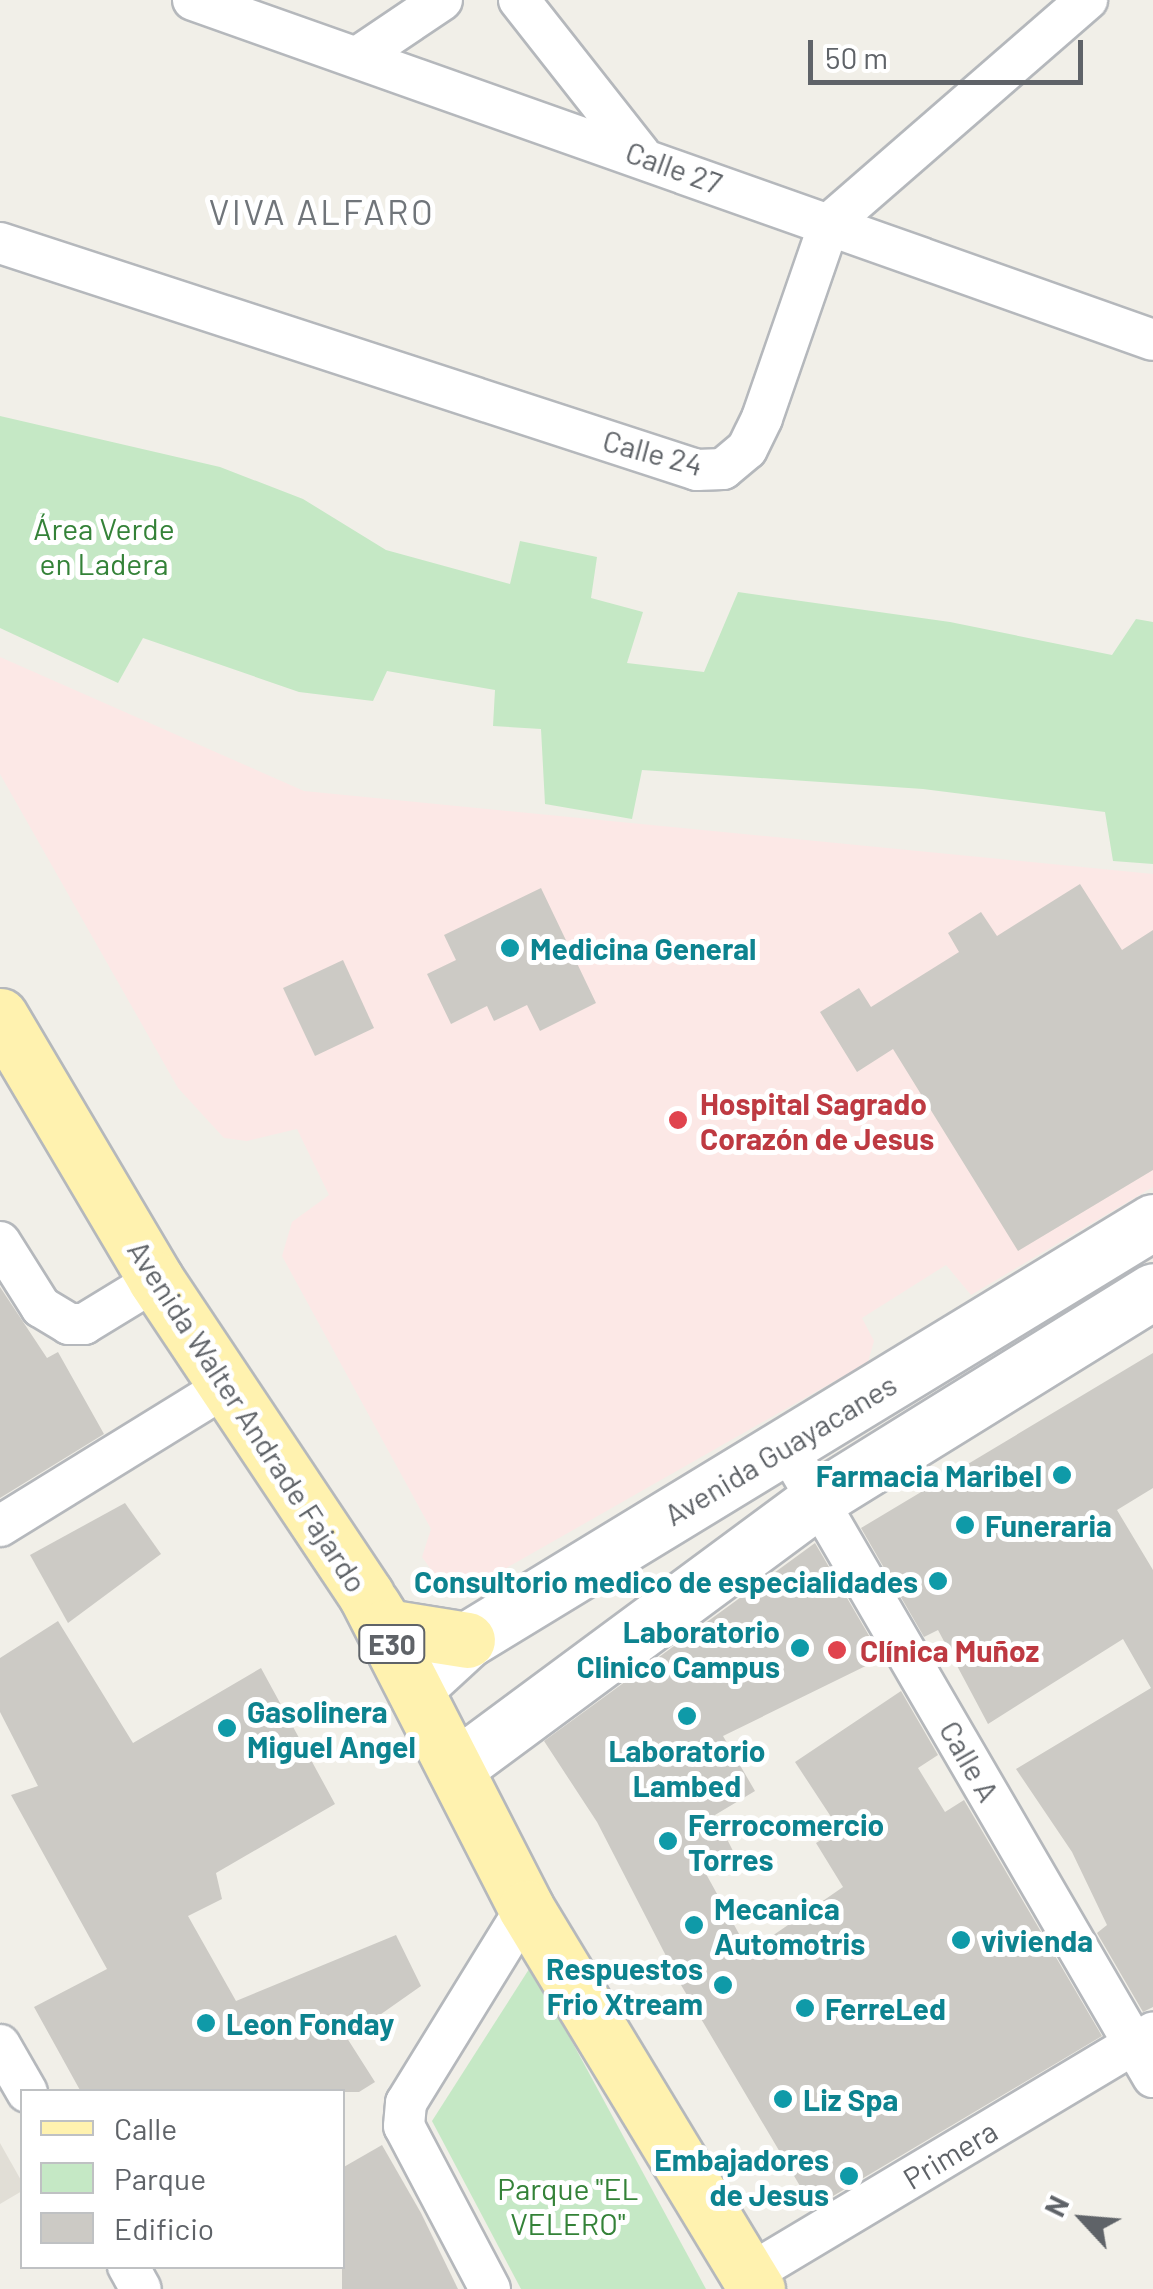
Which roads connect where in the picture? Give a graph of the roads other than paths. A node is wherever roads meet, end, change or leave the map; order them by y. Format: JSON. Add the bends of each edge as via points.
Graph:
{"nodes":[{"id":1,"x":193,"y":0,"type":"edge"},
{"id":2,"x":442,"y":0,"type":"edge"},
{"id":3,"x":519,"y":0,"type":"edge"},
{"id":4,"x":1086,"y":0,"type":"edge"},
{"id":5,"x":358,"y":56,"type":"junction"},
{"id":6,"x":640,"y":154,"type":"junction"},
{"id":7,"x":829,"y":224,"type":"junction"},
{"id":8,"x":0,"y":244,"type":"edge"},
{"id":9,"x":1153,"y":340,"type":"edge"},
{"id":10,"x":0,"y":1016,"type":"edge"},
{"id":11,"x":1132,"y":1235,"type":"edge"},
{"id":12,"x":0,"y":1242,"type":"edge"},
{"id":13,"x":156,"y":1280,"type":"junction"},
{"id":14,"x":1148,"y":1304,"type":"edge"},
{"id":15,"x":228,"y":1385,"type":"junction"},
{"id":16,"x":786,"y":1446,"type":"junction"},
{"id":17,"x":818,"y":1500,"type":"junction"},
{"id":18,"x":0,"y":1526,"type":"edge"},
{"id":19,"x":366,"y":1595,"type":"junction"},
{"id":20,"x":467,"y":1640,"type":"junction"},
{"id":21,"x":416,"y":1688,"type":"junction"},
{"id":22,"x":456,"y":1768,"type":"junction"},
{"id":23,"x":526,"y":1908,"type":"junction"},
{"id":24,"x":0,"y":2045,"type":"edge"},
{"id":25,"x":1147,"y":2052,"type":"edge"},
{"id":26,"x":25,"y":2089,"type":"edge"},
{"id":27,"x":752,"y":2282,"type":"edge"},
{"id":28,"x":490,"y":2289,"type":"edge"}],
"edges":[{"from":1,"to":5,"type":"street","name":"Calle 27"},
{"from":2,"to":5,"type":"street"},
{"from":3,"to":6,"type":"street"},
{"from":4,"to":7,"type":"street","name":"Calle 24"},
{"from":5,"to":6,"type":"street","name":"Calle 27"},
{"from":6,"to":7,"type":"street","name":"Calle 27"},
{"from":7,"to":8,"type":"street","name":"Calle 24","via":[[748,449],[723,469],[697,470]]},
{"from":7,"to":9,"type":"street","name":"Calle 27"},
{"from":10,"to":13,"type":"main road","name":"Avenida Walter Andrade Fajardo","number":"E30"},
{"from":11,"to":14,"type":"street"},
{"from":11,"to":16,"type":"street","name":"Avenida Guayacanes"},
{"from":12,"to":13,"type":"street","via":[[41,1307],[69,1324],[84,1324]]},
{"from":13,"to":15,"type":"main road","name":"Avenida Walter Andrade Fajardo","number":"E30"},
{"from":14,"to":17,"type":"street","name":"Avenida Guayacanes"},
{"from":15,"to":18,"type":"street"},
{"from":15,"to":19,"type":"main road","name":"Avenida Walter Andrade Fajardo","number":"E30"},
{"from":16,"to":17,"type":"street","name":"Calle A"},
{"from":16,"to":20,"type":"street","name":"Avenida Guayacanes"},
{"from":17,"to":22,"type":"street","name":"Avenida Guayacanes"},
{"from":17,"to":25,"type":"street","name":"Calle A"},
{"from":19,"to":20,"type":"main road","via":[[386,1627]]},
{"from":19,"to":21,"type":"main road","name":"Avenida Walter Andrade Fajardo","number":"E30"},
{"from":20,"to":21,"type":"street","name":"Avenida Guayacanes"},
{"from":21,"to":22,"type":"main road","name":"Avenida Walter Andrade Fajardo","number":"E30"},
{"from":22,"to":23,"type":"main road","name":"Avenida Walter Andrade Fajardo","number":"E30"},
{"from":23,"to":27,"type":"main road","name":"Avenida Walter Andrade Fajardo","number":"E30"},
{"from":23,"to":28,"type":"street","via":[[406,2103],[404,2126]]},
{"from":24,"to":26,"type":"street"},
{"from":25,"to":27,"type":"street","name":"Primera"}]}
